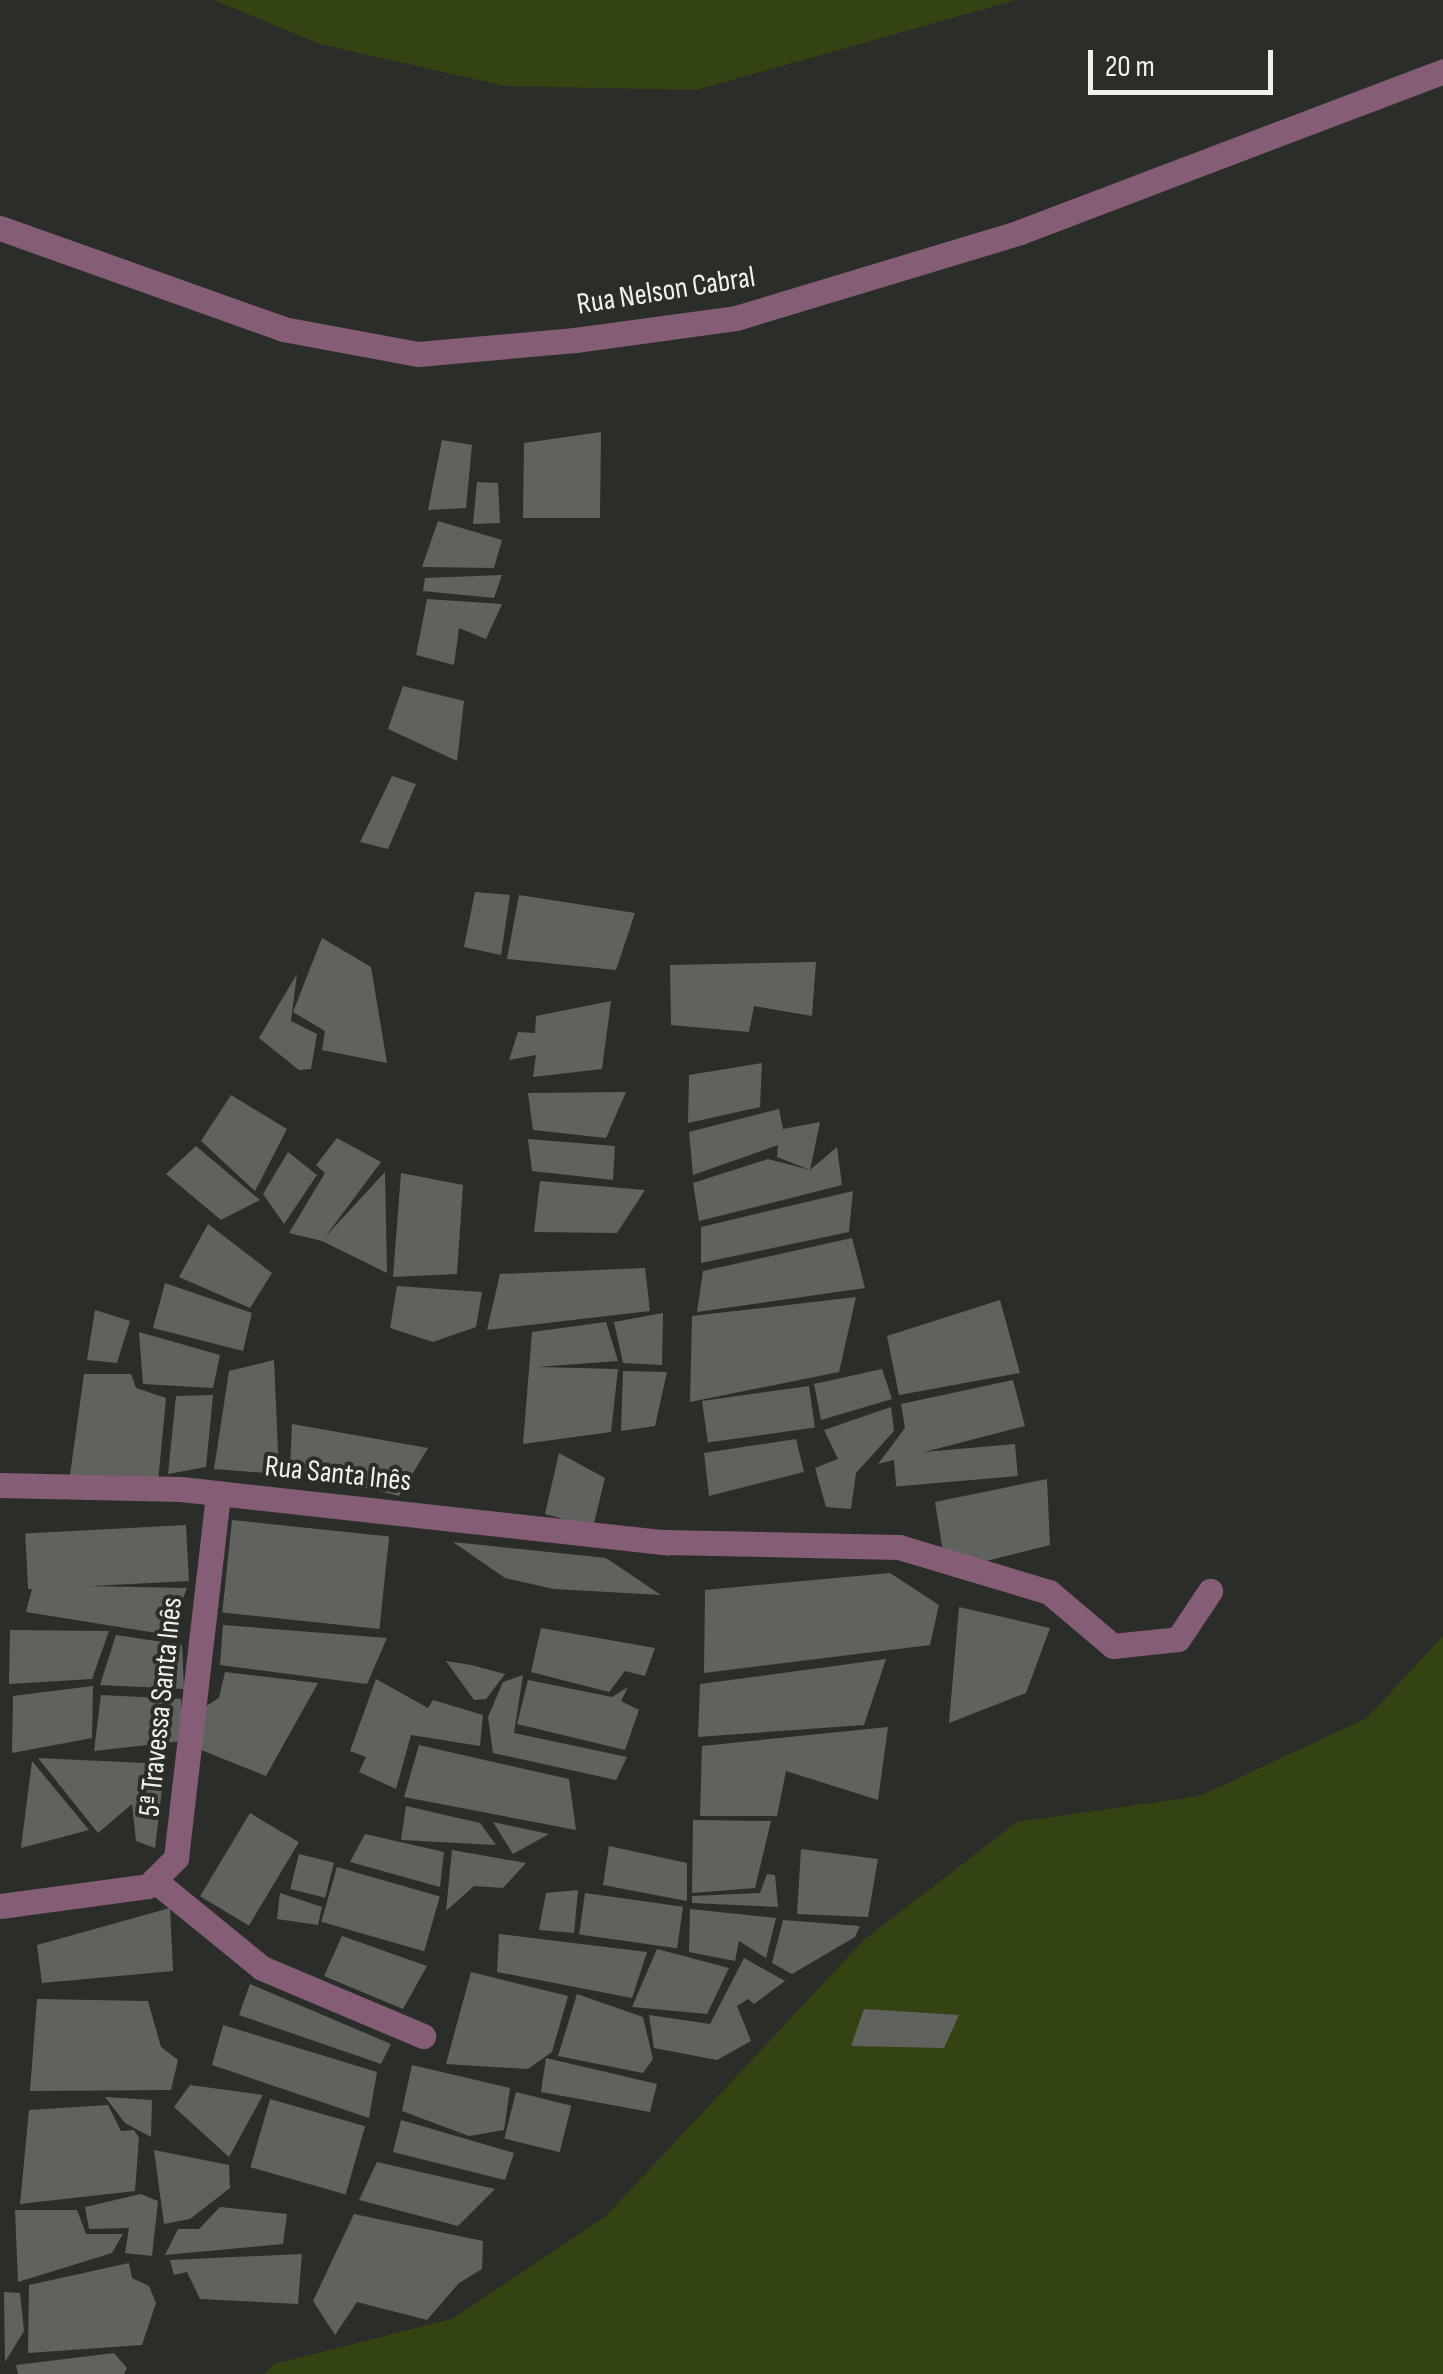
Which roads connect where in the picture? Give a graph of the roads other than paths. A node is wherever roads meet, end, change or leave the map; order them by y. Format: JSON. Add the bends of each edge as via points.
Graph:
{"nodes":[{"id":1,"x":1443,"y":71,"type":"edge"},
{"id":2,"x":0,"y":228,"type":"edge"},
{"id":3,"x":0,"y":1485,"type":"edge"},
{"id":4,"x":218,"y":1493,"type":"junction"},
{"id":5,"x":1210,"y":1591,"type":"dead end"},
{"id":6,"x":154,"y":1880,"type":"junction"},
{"id":7,"x":0,"y":1906,"type":"edge"},
{"id":8,"x":423,"y":2036,"type":"dead end"}],
"edges":[{"from":1,"to":2,"type":"street","name":"Rua Nelson Cabral","via":[[1020,232],[736,318],[575,340],[418,354],[283,330]]},
{"from":3,"to":4,"type":"street","name":"Rua Santa Inês"},
{"from":4,"to":5,"type":"street","name":"Rua Santa Inês","via":[[666,1542],[899,1547],[1049,1592],[1114,1646],[1178,1639]]},
{"from":4,"to":6,"type":"street","name":"5ª Travessa Santa Inês","via":[[186,1805],[176,1858]]},
{"from":6,"to":7,"type":"street","via":[[70,1902]]},
{"from":6,"to":8,"type":"street","via":[[262,1968]]}]}
